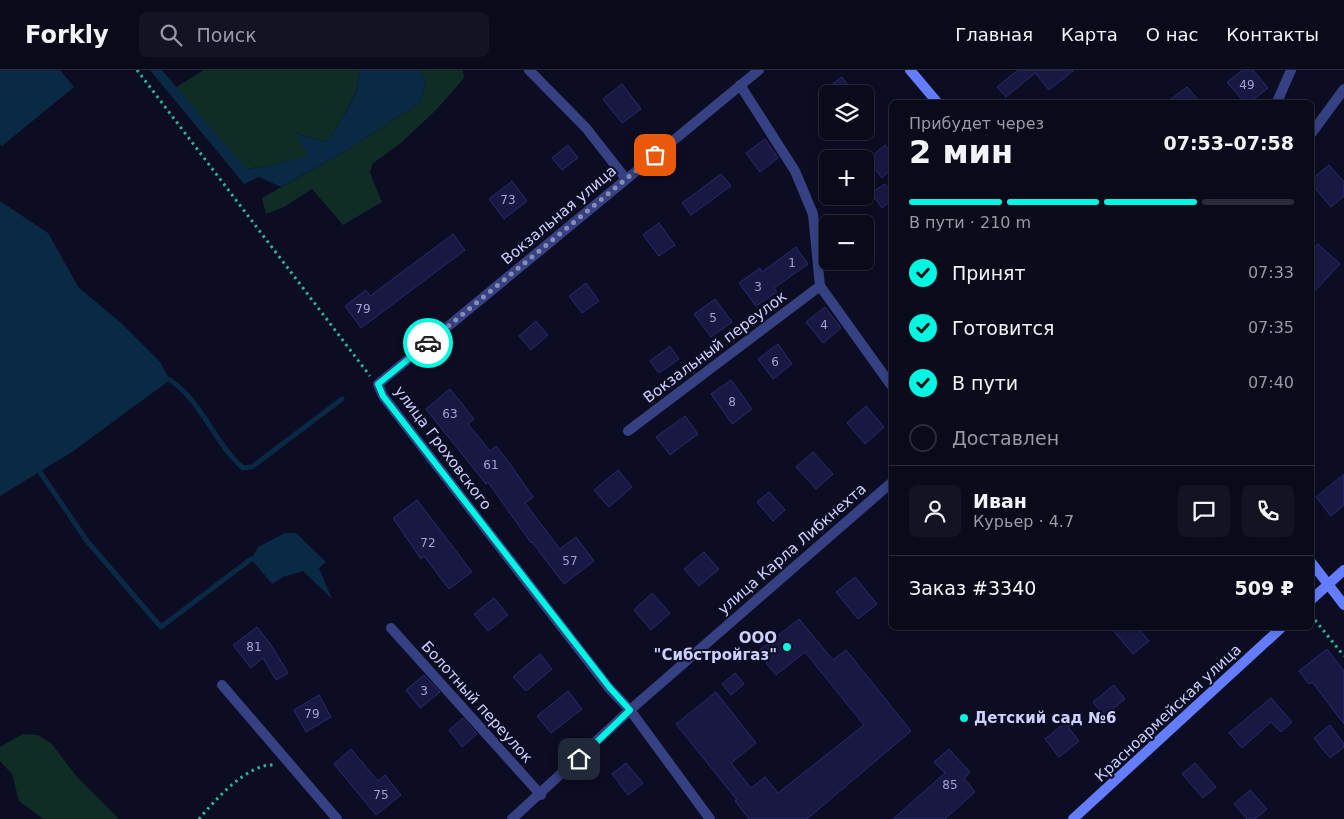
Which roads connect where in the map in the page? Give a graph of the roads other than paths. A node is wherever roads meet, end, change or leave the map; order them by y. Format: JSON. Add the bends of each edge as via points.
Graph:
{"nodes":[{"id":1,"x":529,"y":70,"type":"edge"},
{"id":2,"x":759,"y":70,"type":"edge"},
{"id":3,"x":910,"y":70,"type":"edge"},
{"id":4,"x":1291,"y":70,"type":"edge"},
{"id":5,"x":740,"y":85,"type":"junction"},
{"id":6,"x":1344,"y":89,"type":"edge"},
{"id":7,"x":935,"y":100,"type":"edge"},
{"id":8,"x":1279,"y":100,"type":"edge"},
{"id":9,"x":1314,"y":130,"type":"edge"},
{"id":10,"x":626,"y":179,"type":"junction"},
{"id":11,"x":820,"y":286,"type":"junction"},
{"id":12,"x":889,"y":382,"type":"edge"},
{"id":13,"x":378,"y":384,"type":"joint"},
{"id":14,"x":628,"y":431,"type":"dead end"},
{"id":15,"x":889,"y":485,"type":"edge"},
{"id":16,"x":1314,"y":566,"type":"edge"},
{"id":17,"x":1344,"y":570,"type":"edge"},
{"id":18,"x":1328,"y":584,"type":"junction"},
{"id":19,"x":1314,"y":597,"type":"edge"},
{"id":20,"x":1344,"y":605,"type":"edge"},
{"id":21,"x":392,"y":628,"type":"dead end"},
{"id":22,"x":1280,"y":630,"type":"edge"},
{"id":23,"x":222,"y":685,"type":"dead end"},
{"id":24,"x":630,"y":710,"type":"junction"},
{"id":25,"x":541,"y":795,"type":"junction"},
{"id":26,"x":337,"y":819,"type":"edge"},
{"id":27,"x":512,"y":819,"type":"edge"},
{"id":28,"x":710,"y":819,"type":"edge"},
{"id":29,"x":1073,"y":819,"type":"edge"}],
"edges":[{"from":1,"to":10,"type":"street","via":[[586,128]]},
{"from":2,"to":5,"type":"street","name":"Вокзальная улица"},
{"from":3,"to":7,"type":"main road"},
{"from":4,"to":8,"type":"street"},
{"from":5,"to":10,"type":"street","name":"Вокзальная улица"},
{"from":5,"to":11,"type":"street","via":[[795,171],[813,214]]},
{"from":6,"to":9,"type":"street"},
{"from":10,"to":13,"type":"street","name":"Вокзальная улица"},
{"from":11,"to":12,"type":"street"},
{"from":11,"to":14,"type":"street","name":"Вокзальный переулок"},
{"from":13,"to":24,"type":"street","name":"улица Гроховского","via":[[383,396]]},
{"from":15,"to":24,"type":"street","name":"улица Карла Либкнехта"},
{"from":16,"to":18,"type":"main road"},
{"from":17,"to":18,"type":"main road"},
{"from":18,"to":19,"type":"main road"},
{"from":18,"to":20,"type":"main road"},
{"from":21,"to":25,"type":"street","name":"Болотный переулок"},
{"from":22,"to":29,"type":"main road","name":"Красноармейская улица"},
{"from":23,"to":26,"type":"street"},
{"from":24,"to":25,"type":"street","name":"улица Карла Либкнехта"},
{"from":24,"to":28,"type":"street","name":"улица Гроховского"},
{"from":25,"to":27,"type":"street","name":"улица Карла Либкнехта"}]}
